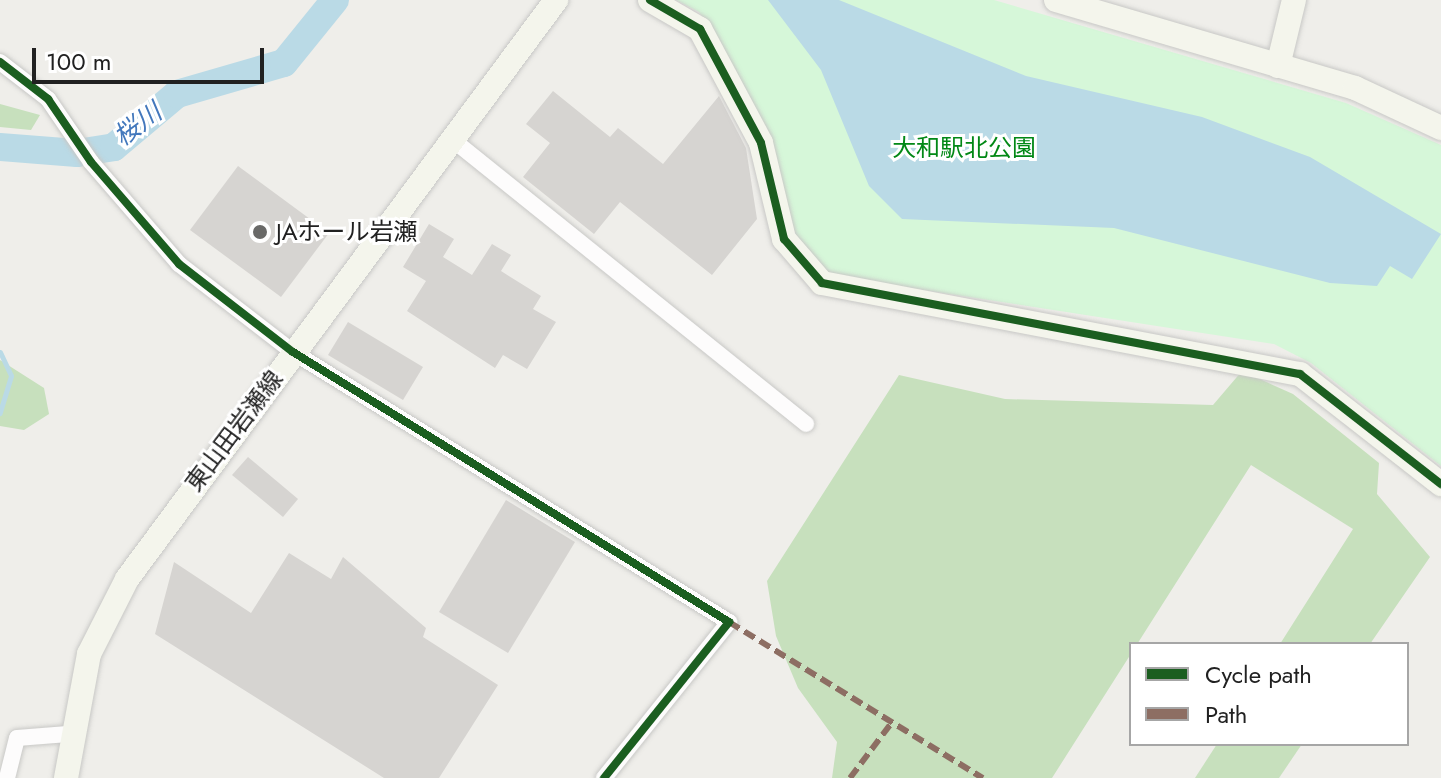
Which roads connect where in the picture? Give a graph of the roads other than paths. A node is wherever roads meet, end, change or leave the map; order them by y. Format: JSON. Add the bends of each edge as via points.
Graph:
{"nodes":[{"id":1,"x":556,"y":0,"type":"edge"},
{"id":2,"x":650,"y":0,"type":"edge"},
{"id":3,"x":1056,"y":0,"type":"edge"},
{"id":4,"x":1294,"y":0,"type":"edge"},
{"id":5,"x":0,"y":62,"type":"edge"},
{"id":6,"x":1278,"y":66,"type":"junction"},
{"id":7,"x":1441,"y":128,"type":"edge"},
{"id":8,"x":453,"y":140,"type":"junction"},
{"id":9,"x":293,"y":352,"type":"junction"},
{"id":10,"x":806,"y":424,"type":"dead end"},
{"id":11,"x":1441,"y":484,"type":"edge"},
{"id":12,"x":68,"y":734,"type":"junction"},
{"id":13,"x":7,"y":778,"type":"edge"},
{"id":14,"x":66,"y":778,"type":"edge"},
{"id":15,"x":604,"y":778,"type":"edge"}],
"edges":[{"from":1,"to":8,"type":"street","name":"東山田岩瀬線"},
{"from":2,"to":11,"type":"street","via":[[700,29],[761,143],[784,239],[822,283],[1285,369],[1312,380]]},
{"from":3,"to":6,"type":"street"},
{"from":4,"to":6,"type":"street"},
{"from":5,"to":9,"type":"street","via":[[76,131],[91,162],[179,264]]},
{"from":6,"to":7,"type":"street","via":[[1355,88]]},
{"from":8,"to":9,"type":"street","name":"東山田岩瀬線"},
{"from":8,"to":10,"type":"street"},
{"from":9,"to":12,"type":"street","name":"東山田岩瀬線","via":[[127,579],[89,654]]},
{"from":9,"to":15,"type":"street","via":[[729,622]]},
{"from":12,"to":13,"type":"street","via":[[17,738]]},
{"from":12,"to":14,"type":"street","name":"東山田岩瀬線"}]}
